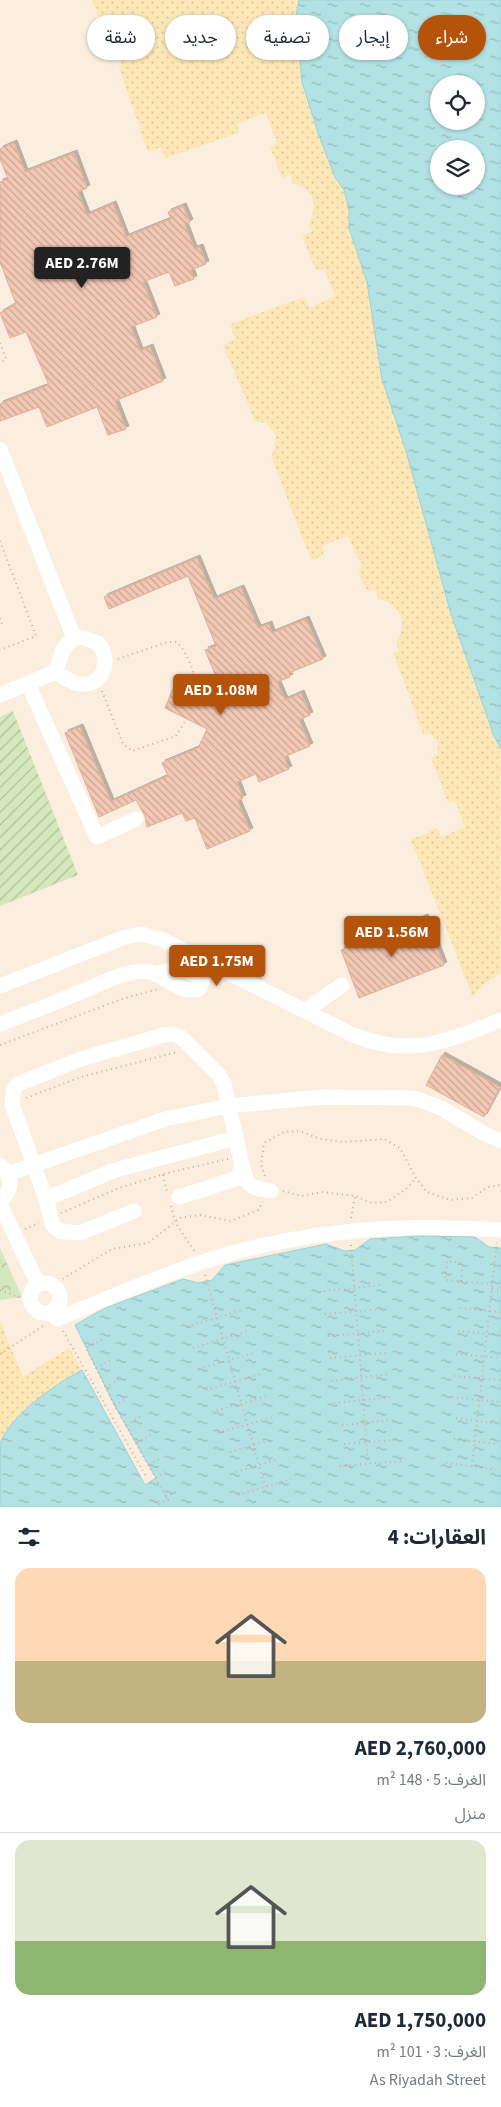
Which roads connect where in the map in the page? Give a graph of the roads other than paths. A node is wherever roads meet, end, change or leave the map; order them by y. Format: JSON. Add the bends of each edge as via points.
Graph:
{"nodes":[{"id":1,"x":0,"y":449,"type":"edge"},
{"id":2,"x":74,"y":638,"type":"junction"},
{"id":3,"x":55,"y":672,"type":"junction"},
{"id":4,"x":28,"y":684,"type":"junction"},
{"id":5,"x":0,"y":695,"type":"edge"},
{"id":6,"x":136,"y":819,"type":"dead end"},
{"id":7,"x":159,"y":981,"type":"road end"},
{"id":8,"x":342,"y":985,"type":"dead end"},
{"id":9,"x":0,"y":986,"type":"edge"},
{"id":10,"x":305,"y":1011,"type":"junction"},
{"id":11,"x":501,"y":1020,"type":"edge"},
{"id":12,"x":0,"y":1024,"type":"edge"},
{"id":13,"x":228,"y":1106,"type":"junction"},
{"id":14,"x":236,"y":1138,"type":"junction"},
{"id":15,"x":501,"y":1140,"type":"edge"},
{"id":16,"x":241,"y":1161,"type":"junction"},
{"id":17,"x":34,"y":1165,"type":"junction"},
{"id":18,"x":4,"y":1170,"type":"edge"},
{"id":19,"x":271,"y":1191,"type":"road end"},
{"id":20,"x":172,"y":1198,"type":"road end"},
{"id":21,"x":46,"y":1200,"type":"junction"},
{"id":22,"x":0,"y":1202,"type":"edge"},
{"id":23,"x":134,"y":1211,"type":"dead end"},
{"id":24,"x":500,"y":1225,"type":"edge"},
{"id":25,"x":46,"y":1284,"type":"junction"},
{"id":26,"x":55,"y":1315,"type":"junction"}],
"edges":[{"from":1,"to":2,"type":"street"},
{"from":2,"to":3,"type":"street","via":[[63,648]]},
{"from":2,"to":3,"type":"street","via":[[87,637],[98,643],[106,655],[104,670],[97,679],[86,684],[79,684]]},
{"from":3,"to":4,"type":"street"},
{"from":4,"to":5,"type":"street"},
{"from":4,"to":6,"type":"street","via":[[97,837]]},
{"from":7,"to":12,"type":"street","via":[[145,971],[111,980]]},
{"from":8,"to":10,"type":"street"},
{"from":9,"to":10,"type":"street","via":[[125,937],[148,934]]},
{"from":10,"to":11,"type":"street","via":[[362,1039],[402,1047],[442,1042]]},
{"from":13,"to":14,"type":"street"},
{"from":13,"to":15,"type":"street","via":[[322,1097],[414,1098]]},
{"from":13,"to":17,"type":"street","via":[[165,1119]]},
{"from":13,"to":17,"type":"street","via":[[227,1093],[219,1075],[174,1034],[81,1059],[18,1084],[14,1089],[12,1104]]},
{"from":14,"to":16,"type":"street"},
{"from":14,"to":21,"type":"street","via":[[116,1170]]},
{"from":16,"to":19,"type":"street","via":[[246,1182],[255,1188]]},
{"from":16,"to":20,"type":"street","via":[[238,1178]]},
{"from":17,"to":18,"type":"street"},
{"from":17,"to":21,"type":"street"},
{"from":18,"to":22,"type":"street","via":[[10,1187]]},
{"from":21,"to":23,"type":"street","via":[[53,1226],[60,1231],[80,1233]]},
{"from":22,"to":25,"type":"street","via":[[14,1234]]},
{"from":24,"to":26,"type":"street","via":[[357,1231],[251,1248]]},
{"from":25,"to":26,"type":"street","via":[[59,1297]]},
{"from":25,"to":26,"type":"street","via":[[31,1291],[30,1301],[39,1311]]}]}
